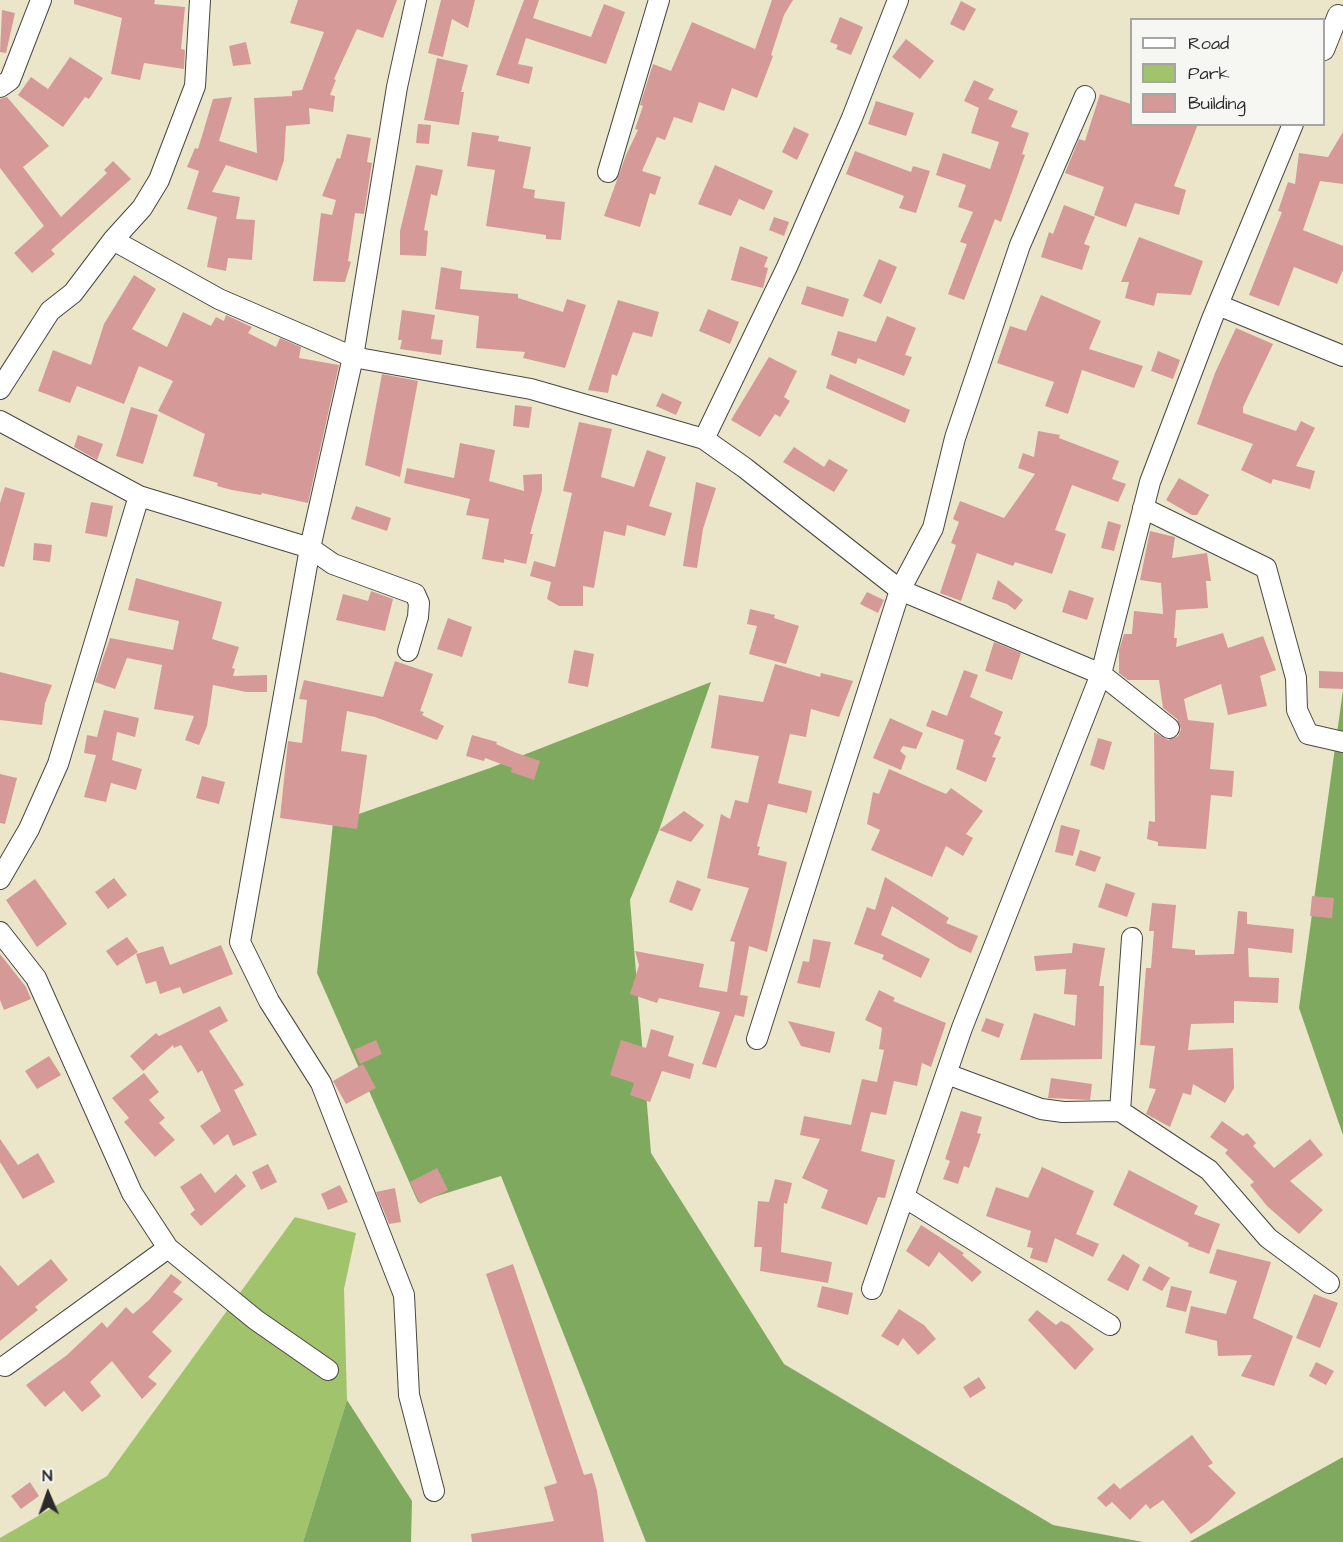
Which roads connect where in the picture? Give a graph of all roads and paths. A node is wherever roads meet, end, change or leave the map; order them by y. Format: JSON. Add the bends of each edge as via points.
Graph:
{"nodes":[{"id":1,"x":41,"y":0,"type":"edge"},
{"id":2,"x":200,"y":0,"type":"edge"},
{"id":3,"x":416,"y":0,"type":"edge"},
{"id":4,"x":659,"y":0,"type":"edge"},
{"id":5,"x":898,"y":0,"type":"edge"},
{"id":6,"x":1343,"y":23,"type":"edge"},
{"id":7,"x":1325,"y":45,"type":"edge"},
{"id":8,"x":0,"y":87,"type":"edge"},
{"id":9,"x":1085,"y":96,"type":"dead end"},
{"id":10,"x":1292,"y":126,"type":"edge"},
{"id":11,"x":608,"y":172,"type":"dead end"},
{"id":12,"x":112,"y":240,"type":"junction"},
{"id":13,"x":1218,"y":305,"type":"junction"},
{"id":14,"x":354,"y":357,"type":"junction"},
{"id":15,"x":1343,"y":357,"type":"edge"},
{"id":16,"x":0,"y":388,"type":"edge"},
{"id":17,"x":0,"y":421,"type":"edge"},
{"id":18,"x":704,"y":439,"type":"junction"},
{"id":19,"x":139,"y":496,"type":"junction"},
{"id":20,"x":1143,"y":508,"type":"junction"},
{"id":21,"x":310,"y":548,"type":"junction"},
{"id":22,"x":900,"y":590,"type":"junction"},
{"id":23,"x":408,"y":651,"type":"dead end"},
{"id":24,"x":1101,"y":674,"type":"junction"},
{"id":25,"x":1169,"y":728,"type":"dead end"},
{"id":26,"x":1343,"y":742,"type":"edge"},
{"id":27,"x":0,"y":879,"type":"edge"},
{"id":28,"x":0,"y":932,"type":"edge"},
{"id":29,"x":1132,"y":938,"type":"dead end"},
{"id":30,"x":757,"y":1040,"type":"dead end"},
{"id":31,"x":947,"y":1074,"type":"junction"},
{"id":32,"x":1120,"y":1111,"type":"junction"},
{"id":33,"x":904,"y":1197,"type":"junction"},
{"id":34,"x":168,"y":1248,"type":"junction"},
{"id":35,"x":1329,"y":1283,"type":"dead end"},
{"id":36,"x":872,"y":1289,"type":"dead end"},
{"id":37,"x":1110,"y":1325,"type":"dead end"},
{"id":38,"x":5,"y":1366,"type":"dead end"},
{"id":39,"x":328,"y":1370,"type":"dead end"},
{"id":40,"x":434,"y":1491,"type":"dead end"}],
"edges":[{"from":1,"to":8,"type":"street","via":[[10,80]]},
{"from":2,"to":12,"type":"street","via":[[195,86],[190,106],[159,180],[142,208]]},
{"from":3,"to":14,"type":"street","via":[[397,87]]},
{"from":4,"to":11,"type":"street"},
{"from":5,"to":18,"type":"street","via":[[787,267]]},
{"from":6,"to":7,"type":"street","via":[[1338,15]]},
{"from":9,"to":22,"type":"street","via":[[1016,256],[955,438],[933,528]]},
{"from":10,"to":13,"type":"street"},
{"from":12,"to":14,"type":"street","via":[[219,299]]},
{"from":12,"to":16,"type":"street","via":[[73,293],[50,310]]},
{"from":13,"to":15,"type":"street"},
{"from":13,"to":20,"type":"street"},
{"from":14,"to":18,"type":"street","via":[[531,389]]},
{"from":14,"to":21,"type":"street"},
{"from":17,"to":19,"type":"street"},
{"from":18,"to":22,"type":"street"},
{"from":19,"to":21,"type":"street"},
{"from":19,"to":27,"type":"street","via":[[58,764],[29,829]]},
{"from":20,"to":24,"type":"street"},
{"from":20,"to":26,"type":"street","via":[[1266,568],[1296,678],[1297,710],[1308,734]]},
{"from":21,"to":23,"type":"street","via":[[333,564],[415,594],[420,603]]},
{"from":21,"to":40,"type":"street","via":[[240,942],[269,1001],[321,1083],[404,1295],[409,1395]]},
{"from":22,"to":24,"type":"street"},
{"from":22,"to":30,"type":"street"},
{"from":24,"to":25,"type":"street"},
{"from":24,"to":31,"type":"street"},
{"from":28,"to":34,"type":"street","via":[[36,978],[132,1193]]},
{"from":29,"to":32,"type":"street"},
{"from":31,"to":32,"type":"street","via":[[1041,1109]]},
{"from":31,"to":33,"type":"street"},
{"from":32,"to":35,"type":"street","via":[[1209,1170],[1268,1238]]},
{"from":33,"to":36,"type":"street"},
{"from":33,"to":37,"type":"street"},
{"from":34,"to":38,"type":"street"},
{"from":34,"to":39,"type":"street","via":[[256,1320]]}]}
